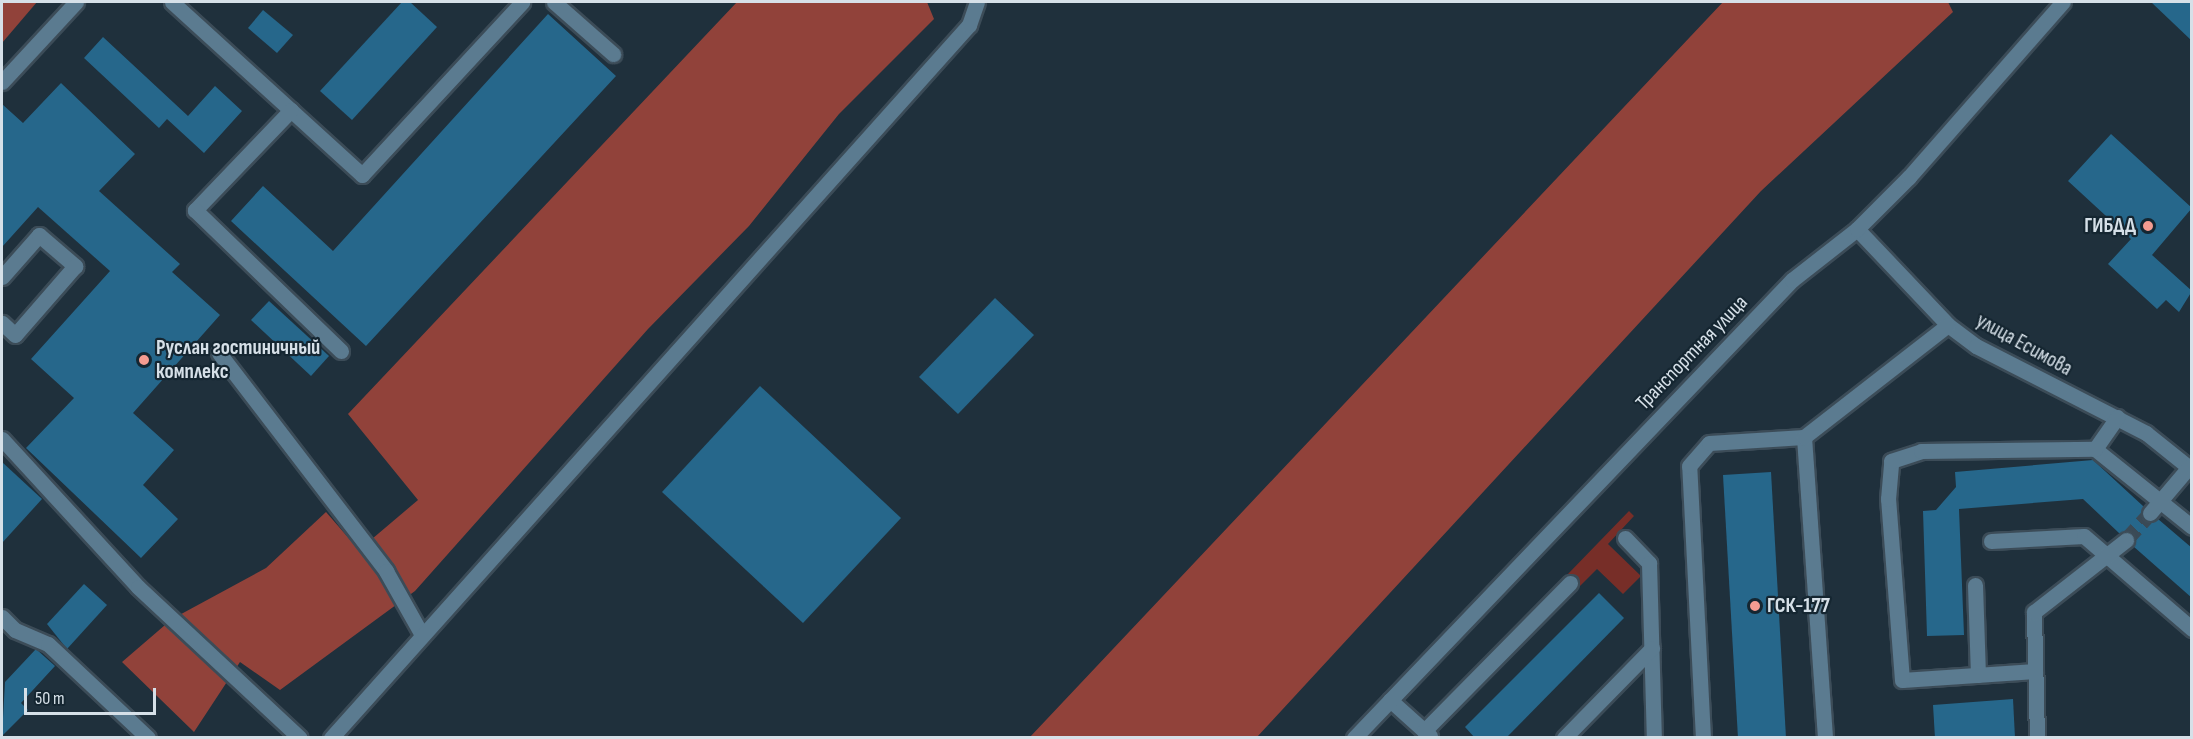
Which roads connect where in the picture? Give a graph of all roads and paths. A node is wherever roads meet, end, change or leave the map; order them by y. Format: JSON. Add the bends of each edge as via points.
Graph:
{"nodes":[{"id":1,"x":76,"y":2,"type":"edge"},
{"id":2,"x":172,"y":2,"type":"edge"},
{"id":3,"x":522,"y":2,"type":"edge"},
{"id":4,"x":554,"y":2,"type":"edge"},
{"id":5,"x":977,"y":2,"type":"edge"},
{"id":6,"x":2063,"y":2,"type":"edge"},
{"id":7,"x":614,"y":54,"type":"dead end"},
{"id":8,"x":2,"y":82,"type":"edge"},
{"id":9,"x":291,"y":110,"type":"junction"},
{"id":10,"x":1857,"y":229,"type":"junction"},
{"id":11,"x":2,"y":277,"type":"edge"},
{"id":12,"x":2,"y":325,"type":"edge"},
{"id":13,"x":1948,"y":325,"type":"junction"},
{"id":14,"x":341,"y":351,"type":"dead end"},
{"id":15,"x":219,"y":353,"type":"dead end"},
{"id":16,"x":2117,"y":417,"type":"junction"},
{"id":17,"x":1804,"y":437,"type":"junction"},
{"id":18,"x":2,"y":439,"type":"edge"},
{"id":19,"x":2095,"y":449,"type":"junction"},
{"id":20,"x":2190,"y":468,"type":"edge"},
{"id":21,"x":2160,"y":500,"type":"junction"},
{"id":22,"x":2150,"y":513,"type":"tunnel mouth"},
{"id":23,"x":2192,"y":527,"type":"edge"},
{"id":24,"x":1624,"y":538,"type":"dead end"},
{"id":25,"x":2126,"y":540,"type":"tunnel mouth"},
{"id":26,"x":1992,"y":541,"type":"dead end"},
{"id":27,"x":2108,"y":558,"type":"junction"},
{"id":28,"x":1570,"y":583,"type":"dead end"},
{"id":29,"x":1976,"y":585,"type":"dead end"},
{"id":30,"x":2,"y":616,"type":"edge"},
{"id":31,"x":2192,"y":629,"type":"edge"},
{"id":32,"x":422,"y":635,"type":"junction"},
{"id":33,"x":1652,"y":648,"type":"junction"},
{"id":34,"x":2035,"y":671,"type":"junction"},
{"id":35,"x":1978,"y":675,"type":"junction"},
{"id":36,"x":1390,"y":700,"type":"junction"},
{"id":37,"x":1427,"y":734,"type":"edge"},
{"id":38,"x":148,"y":738,"type":"edge"},
{"id":39,"x":300,"y":738,"type":"edge"},
{"id":40,"x":331,"y":738,"type":"edge"},
{"id":41,"x":1354,"y":738,"type":"edge"},
{"id":42,"x":1564,"y":738,"type":"edge"},
{"id":43,"x":1654,"y":738,"type":"edge"},
{"id":44,"x":1703,"y":738,"type":"edge"},
{"id":45,"x":1825,"y":738,"type":"edge"},
{"id":46,"x":2037,"y":738,"type":"edge"}],
"edges":[{"from":1,"to":8,"type":"street"},
{"from":2,"to":9,"type":"street"},
{"from":3,"to":9,"type":"street","via":[[362,175]]},
{"from":4,"to":7,"type":"street"},
{"from":5,"to":32,"type":"street","via":[[969,26]]},
{"from":6,"to":10,"type":"street","name":"Транспортная улица"},
{"from":9,"to":14,"type":"street","via":[[195,210]]},
{"from":10,"to":13,"type":"street","name":"улица Есимова"},
{"from":10,"to":36,"type":"street","name":"Транспортная улица","via":[[1792,280]]},
{"from":11,"to":12,"type":"street","via":[[39,235],[75,266],[15,335]]},
{"from":13,"to":16,"type":"street","name":"улица Есимова","via":[[2008,364]]},
{"from":13,"to":17,"type":"street"},
{"from":15,"to":32,"type":"street","via":[[386,572]]},
{"from":16,"to":19,"type":"street"},
{"from":16,"to":20,"type":"street","name":"улица Есимова"},
{"from":17,"to":44,"type":"street","via":[[1709,443],[1689,466]]},
{"from":17,"to":45,"type":"street"},
{"from":18,"to":39,"type":"street","via":[[138,586]]},
{"from":19,"to":21,"type":"street"},
{"from":19,"to":35,"type":"street","via":[[1921,451],[1891,461],[1888,499],[1902,680]]},
{"from":20,"to":21,"type":"street"},
{"from":21,"to":22,"type":"street"},
{"from":21,"to":23,"type":"street"},
{"from":24,"to":33,"type":"street","via":[[1650,563]]},
{"from":25,"to":27,"type":"street"},
{"from":26,"to":27,"type":"street","via":[[2084,536]]},
{"from":27,"to":31,"type":"street"},
{"from":27,"to":34,"type":"street","via":[[2034,612]]},
{"from":28,"to":37,"type":"street"},
{"from":29,"to":35,"type":"street"},
{"from":30,"to":38,"type":"street","via":[[15,630],[48,644]]},
{"from":32,"to":40,"type":"street"},
{"from":33,"to":42,"type":"street"},
{"from":33,"to":43,"type":"street"},
{"from":34,"to":35,"type":"street"},
{"from":34,"to":46,"type":"street"},
{"from":36,"to":37,"type":"street"},
{"from":36,"to":41,"type":"street","name":"Транспортная улица"}]}
